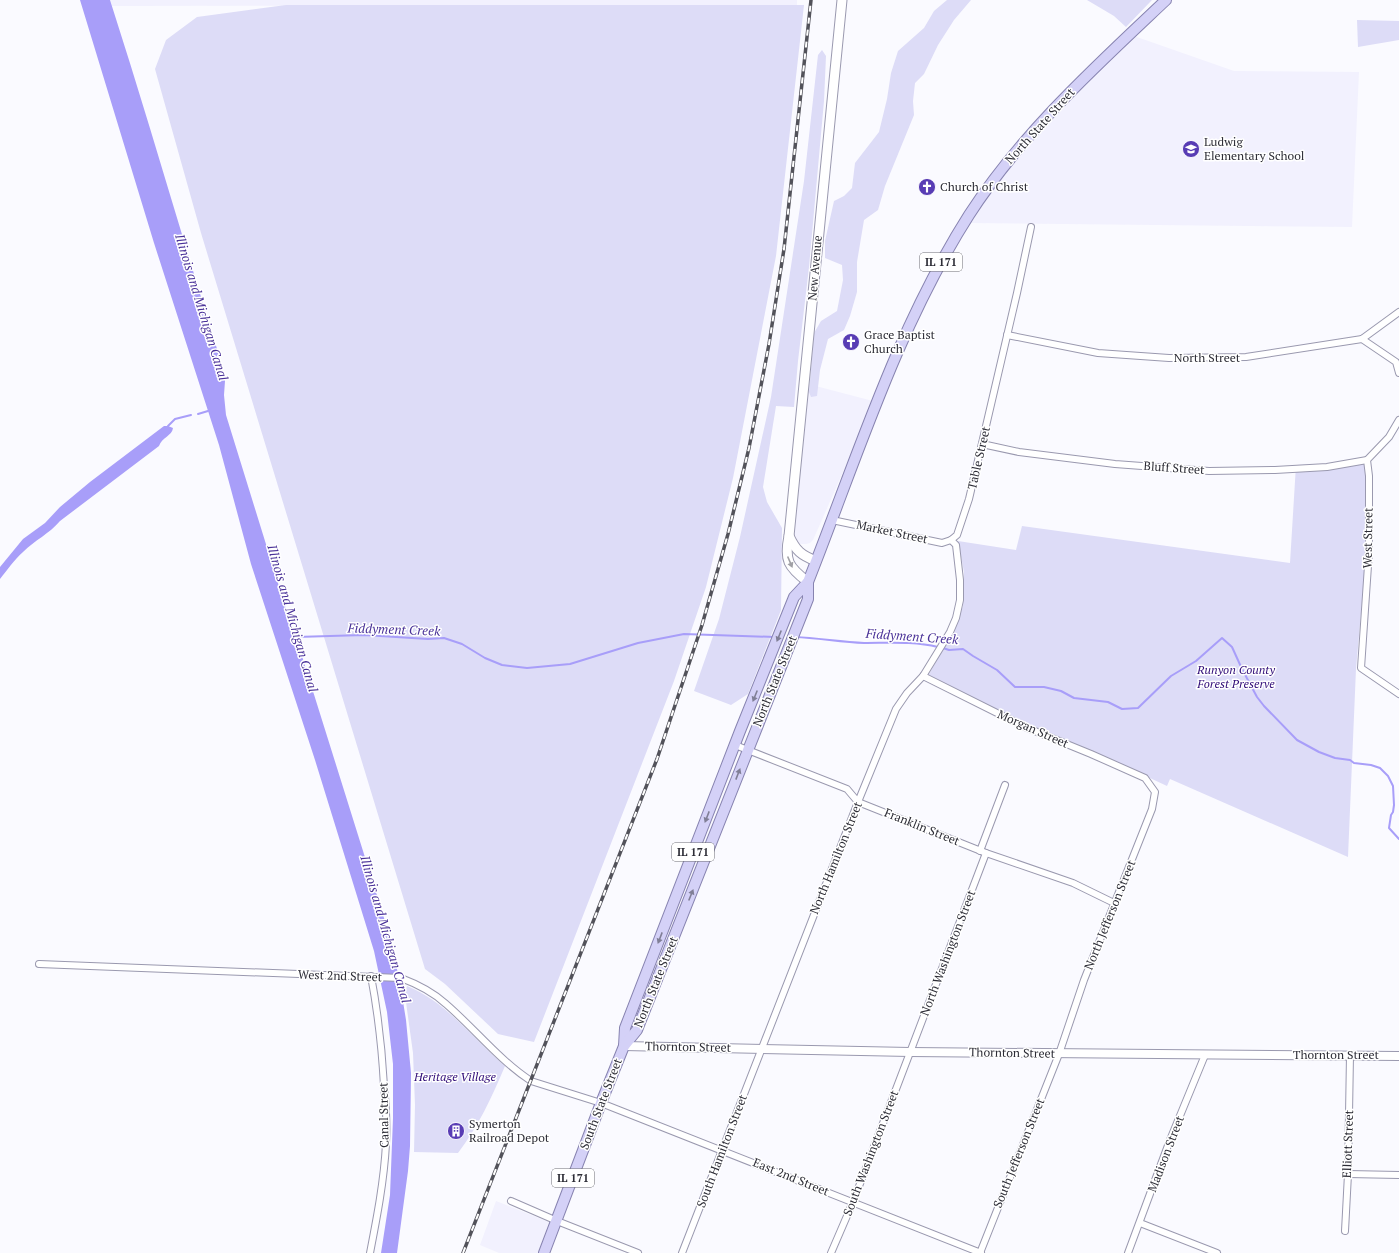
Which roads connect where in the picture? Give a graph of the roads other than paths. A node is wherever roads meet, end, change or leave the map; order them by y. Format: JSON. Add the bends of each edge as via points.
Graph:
{"nodes":[{"id":1,"x":842,"y":0,"type":"edge"},
{"id":2,"x":1166,"y":0,"type":"edge"},
{"id":3,"x":1030,"y":227,"type":"dead end"},
{"id":4,"x":1399,"y":312,"type":"edge"},
{"id":5,"x":1007,"y":335,"type":"junction"},
{"id":6,"x":1362,"y":339,"type":"junction"},
{"id":7,"x":1399,"y":373,"type":"edge"},
{"id":8,"x":1399,"y":420,"type":"edge"},
{"id":9,"x":982,"y":444,"type":"junction"},
{"id":10,"x":1367,"y":460,"type":"junction"},
{"id":11,"x":832,"y":520,"type":"junction"},
{"id":12,"x":789,"y":536,"type":"junction"},
{"id":13,"x":951,"y":540,"type":"junction"},
{"id":14,"x":816,"y":561,"type":"junction"},
{"id":15,"x":808,"y":582,"type":"junction"},
{"id":16,"x":923,"y":676,"type":"junction"},
{"id":17,"x":1399,"y":694,"type":"edge"},
{"id":18,"x":735,"y":745,"type":"junction"},
{"id":19,"x":748,"y":750,"type":"junction"},
{"id":20,"x":1145,"y":778,"type":"joint"},
{"id":21,"x":1005,"y":785,"type":"dead end"},
{"id":22,"x":858,"y":802,"type":"junction"},
{"id":23,"x":983,"y":852,"type":"junction"},
{"id":24,"x":1114,"y":903,"type":"junction"},
{"id":25,"x":39,"y":964,"type":"dead end"},
{"id":26,"x":371,"y":976,"type":"junction"},
{"id":27,"x":624,"y":1046,"type":"junction"},
{"id":28,"x":762,"y":1048,"type":"junction"},
{"id":29,"x":910,"y":1052,"type":"junction"},
{"id":30,"x":1059,"y":1054,"type":"junction"},
{"id":31,"x":1205,"y":1055,"type":"junction"},
{"id":32,"x":1350,"y":1056,"type":"junction"},
{"id":33,"x":1399,"y":1056,"type":"edge"},
{"id":34,"x":601,"y":1103,"type":"junction"},
{"id":35,"x":723,"y":1150,"type":"junction"},
{"id":36,"x":1348,"y":1174,"type":"junction"},
{"id":37,"x":1399,"y":1175,"type":"edge"},
{"id":38,"x":511,"y":1202,"type":"dead end"},
{"id":39,"x":853,"y":1202,"type":"junction"},
{"id":40,"x":557,"y":1221,"type":"junction"},
{"id":41,"x":1140,"y":1223,"type":"junction"},
{"id":42,"x":1345,"y":1232,"type":"dead end"},
{"id":43,"x":370,"y":1253,"type":"edge"},
{"id":44,"x":544,"y":1253,"type":"edge"},
{"id":45,"x":638,"y":1253,"type":"edge"},
{"id":46,"x":682,"y":1253,"type":"edge"},
{"id":47,"x":831,"y":1253,"type":"edge"},
{"id":48,"x":980,"y":1253,"type":"edge"},
{"id":49,"x":1128,"y":1253,"type":"edge"},
{"id":50,"x":1217,"y":1253,"type":"edge"}],
"edges":[{"from":1,"to":12,"type":"main road","name":"New Avenue"},
{"from":2,"to":11,"type":"main road","name":"North State Street","number":"IL 171","via":[[1041,122],[999,172],[970,214],[935,272],[914,314]]},
{"from":3,"to":5,"type":"street","name":"Table Street"},
{"from":4,"to":6,"type":"street","name":"North Street"},
{"from":5,"to":6,"type":"street","name":"North Street","via":[[1098,353],[1169,358],[1246,358]]},
{"from":5,"to":9,"type":"street","name":"Table Street"},
{"from":6,"to":7,"type":"street","via":[[1396,362]]},
{"from":8,"to":10,"type":"street","via":[[1389,437]]},
{"from":9,"to":10,"type":"street","name":"Bluff Street","via":[[1019,452],[1107,463],[1210,471],[1327,467]]},
{"from":9,"to":13,"type":"street","name":"Table Street","via":[[969,499],[957,535]]},
{"from":10,"to":17,"type":"street","name":"West Street","via":[[1369,551],[1361,668]]},
{"from":11,"to":13,"type":"street","name":"Market Street","via":[[942,543]]},
{"from":11,"to":14,"type":"main road","name":"North State Street","number":"IL 171"},
{"from":12,"to":14,"type":"main road","via":[[794,547],[803,556]]},
{"from":12,"to":15,"type":"main road","name":"New Avenue","one_way":true,"via":[[786,548],[788,561],[795,572]]},
{"from":13,"to":16,"type":"street","via":[[956,545],[958,553],[960,600],[956,618]]},
{"from":14,"to":15,"type":"main road","name":"North State Street","number":"IL 171"},
{"from":15,"to":18,"type":"main road","name":"North State Street","number":"IL 171","one_way":true,"via":[[794,597]]},
{"from":15,"to":19,"type":"main road","name":"North State Street","number":"IL 171","via":[[808,599]]},
{"from":16,"to":20,"type":"street","name":"Morgan Street","via":[[1025,727]]},
{"from":16,"to":22,"type":"street","name":"North Hamilton Street","via":[[896,709]]},
{"from":18,"to":19,"type":"street","name":"Franklin Street"},
{"from":18,"to":27,"type":"main road","name":"North State Street","number":"IL 171","one_way":true,"via":[[626,1028]]},
{"from":19,"to":22,"type":"street","name":"Franklin Street","via":[[847,789]]},
{"from":27,"to":19,"type":"main road","name":"North State Street","number":"IL 171","one_way":true,"via":[[636,1030]]},
{"from":20,"to":24,"type":"street","name":"North Jefferson Street","via":[[1155,792],[1152,809]]},
{"from":21,"to":23,"type":"street","name":"North Washington Street"},
{"from":22,"to":23,"type":"street","name":"Franklin Street"},
{"from":22,"to":28,"type":"street","name":"North Hamilton Street"},
{"from":23,"to":24,"type":"street","name":"Franklin Street","via":[[1073,883]]},
{"from":23,"to":29,"type":"street","name":"North Washington Street"},
{"from":24,"to":30,"type":"street","name":"North Jefferson Street"},
{"from":25,"to":26,"type":"street","name":"West 2nd Street"},
{"from":26,"to":34,"type":"street","name":"West 2nd Street","via":[[401,978],[421,987],[446,1003],[494,1050],[532,1081]]},
{"from":26,"to":43,"type":"street","name":"Canal Street","via":[[382,1042],[386,1144]]},
{"from":27,"to":28,"type":"street","name":"Thornton Street"},
{"from":27,"to":34,"type":"main road","name":"South State Street","number":"IL 171"},
{"from":28,"to":29,"type":"street","name":"Thornton Street"},
{"from":28,"to":35,"type":"street","name":"South Hamilton Street"},
{"from":29,"to":30,"type":"street","name":"Thornton Street"},
{"from":29,"to":39,"type":"street","name":"South Washington Street"},
{"from":30,"to":31,"type":"street","name":"Thornton Street"},
{"from":30,"to":48,"type":"street","name":"South Jefferson Street"},
{"from":31,"to":32,"type":"street","name":"Thornton Street"},
{"from":31,"to":41,"type":"street","name":"Madison Street"},
{"from":32,"to":33,"type":"street","name":"Thornton Street"},
{"from":32,"to":36,"type":"street","name":"Elliott Street"},
{"from":34,"to":35,"type":"street","name":"East 2nd Street"},
{"from":34,"to":40,"type":"main road","name":"South State Street","number":"IL 171"},
{"from":35,"to":39,"type":"street","name":"East 2nd Street"},
{"from":35,"to":46,"type":"street","name":"South Hamilton Street"},
{"from":36,"to":37,"type":"street"},
{"from":36,"to":42,"type":"street","name":"Elliott Street"},
{"from":38,"to":40,"type":"street"},
{"from":39,"to":47,"type":"street","name":"South Washington Street"},
{"from":39,"to":48,"type":"street","name":"East 2nd Street"},
{"from":40,"to":44,"type":"main road","name":"South State Street","number":"IL 171"},
{"from":40,"to":45,"type":"street"},
{"from":41,"to":49,"type":"street","name":"Madison Street"},
{"from":41,"to":50,"type":"street"}]}
